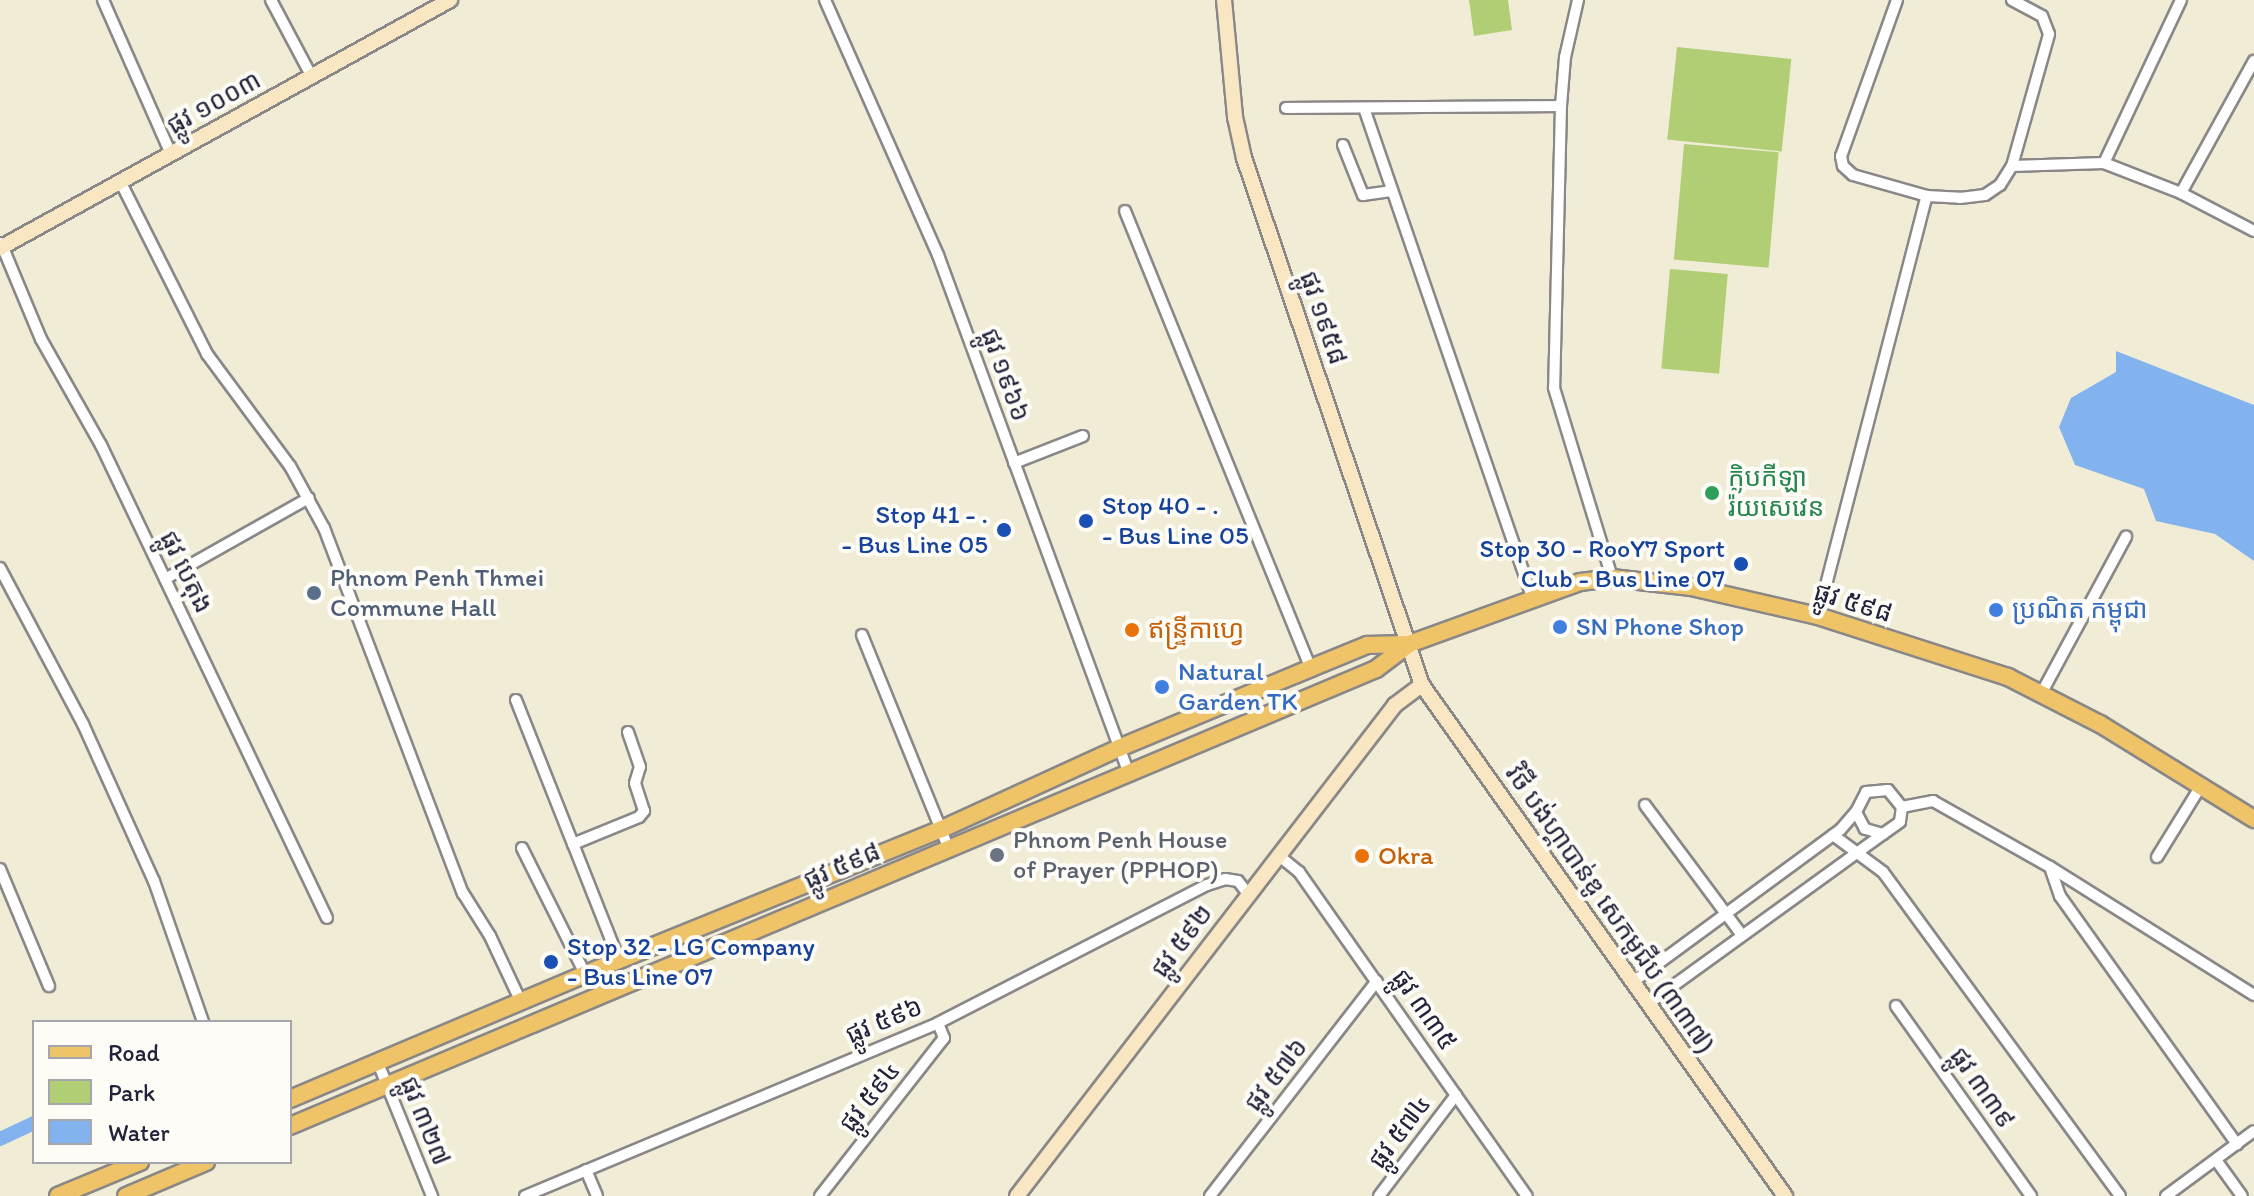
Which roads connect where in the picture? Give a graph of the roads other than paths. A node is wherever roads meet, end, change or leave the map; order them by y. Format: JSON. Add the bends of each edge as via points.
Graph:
{"nodes":[{"id":1,"x":103,"y":0,"type":"edge"},
{"id":2,"x":271,"y":0,"type":"edge"},
{"id":3,"x":450,"y":0,"type":"edge"},
{"id":4,"x":825,"y":0,"type":"edge"},
{"id":5,"x":1224,"y":0,"type":"edge"},
{"id":6,"x":1578,"y":0,"type":"edge"},
{"id":7,"x":1897,"y":0,"type":"edge"},
{"id":8,"x":2012,"y":0,"type":"edge"},
{"id":9,"x":2181,"y":0,"type":"edge"},
{"id":10,"x":2254,"y":61,"type":"edge"},
{"id":11,"x":312,"y":77,"type":"junction"},
{"id":12,"x":1561,"y":106,"type":"junction"},
{"id":13,"x":1286,"y":108,"type":"dead end"},
{"id":14,"x":1364,"y":108,"type":"junction"},
{"id":15,"x":1343,"y":145,"type":"dead end"},
{"id":16,"x":171,"y":154,"type":"junction"},
{"id":17,"x":2104,"y":163,"type":"junction"},
{"id":18,"x":2012,"y":166,"type":"junction"},
{"id":19,"x":120,"y":181,"type":"junction"},
{"id":20,"x":1391,"y":191,"type":"junction"},
{"id":21,"x":2181,"y":193,"type":"junction"},
{"id":22,"x":1927,"y":196,"type":"junction"},
{"id":23,"x":1125,"y":211,"type":"dead end"},
{"id":24,"x":2254,"y":231,"type":"edge"},
{"id":25,"x":1,"y":245,"type":"edge"},
{"id":26,"x":1083,"y":436,"type":"dead end"},
{"id":27,"x":1014,"y":463,"type":"junction"},
{"id":28,"x":309,"y":498,"type":"junction"},
{"id":29,"x":2126,"y":537,"type":"dead end"},
{"id":30,"x":0,"y":568,"type":"edge"},
{"id":31,"x":1612,"y":578,"type":"junction"},
{"id":32,"x":165,"y":579,"type":"junction"},
{"id":33,"x":1532,"y":597,"type":"junction"},
{"id":34,"x":1818,"y":616,"type":"junction"},
{"id":35,"x":862,"y":635,"type":"dead end"},
{"id":36,"x":1409,"y":644,"type":"junction"},
{"id":37,"x":1311,"y":668,"type":"junction"},
{"id":38,"x":1422,"y":685,"type":"junction"},
{"id":39,"x":2041,"y":694,"type":"junction"},
{"id":40,"x":516,"y":700,"type":"dead end"},
{"id":41,"x":628,"y":732,"type":"dead end"},
{"id":42,"x":1119,"y":748,"type":"junction"},
{"id":43,"x":1128,"y":771,"type":"junction"},
{"id":44,"x":2202,"y":784,"type":"junction"},
{"id":45,"x":1645,"y":805,"type":"dead end"},
{"id":46,"x":1902,"y":807,"type":"junction"},
{"id":47,"x":1856,"y":812,"type":"junction"},
{"id":48,"x":2254,"y":819,"type":"edge"},
{"id":49,"x":942,"y":829,"type":"junction"},
{"id":50,"x":1883,"y":834,"type":"junction"},
{"id":51,"x":1833,"y":835,"type":"junction"},
{"id":52,"x":573,"y":844,"type":"junction"},
{"id":53,"x":948,"y":847,"type":"junction"},
{"id":54,"x":522,"y":848,"type":"dead end"},
{"id":55,"x":1856,"y":853,"type":"junction"},
{"id":56,"x":1278,"y":855,"type":"junction"},
{"id":57,"x":2157,"y":857,"type":"dead end"},
{"id":58,"x":2050,"y":867,"type":"junction"},
{"id":59,"x":0,"y":869,"type":"edge"},
{"id":60,"x":1248,"y":894,"type":"junction"},
{"id":61,"x":1726,"y":913,"type":"junction"},
{"id":62,"x":327,"y":918,"type":"dead end"},
{"id":63,"x":1742,"y":935,"type":"junction"},
{"id":64,"x":619,"y":960,"type":"junction"},
{"id":65,"x":585,"y":974,"type":"junction"},
{"id":66,"x":1377,"y":981,"type":"junction"},
{"id":67,"x":1633,"y":982,"type":"junction"},
{"id":68,"x":49,"y":986,"type":"dead end"},
{"id":69,"x":2254,"y":995,"type":"edge"},
{"id":70,"x":521,"y":1002,"type":"junction"},
{"id":71,"x":1648,"y":1004,"type":"junction"},
{"id":72,"x":1896,"y":1006,"type":"dead end"},
{"id":73,"x":202,"y":1018,"type":"edge"},
{"id":74,"x":938,"y":1023,"type":"junction"},
{"id":75,"x":378,"y":1063,"type":"junction"},
{"id":76,"x":387,"y":1085,"type":"junction"},
{"id":77,"x":1456,"y":1095,"type":"junction"},
{"id":78,"x":292,"y":1098,"type":"edge"},
{"id":79,"x":292,"y":1125,"type":"edge"},
{"id":80,"x":2254,"y":1131,"type":"edge"},
{"id":81,"x":2237,"y":1144,"type":"junction"},
{"id":82,"x":2216,"y":1160,"type":"junction"},
{"id":83,"x":135,"y":1164,"type":"edge"},
{"id":84,"x":201,"y":1164,"type":"edge"},
{"id":85,"x":586,"y":1170,"type":"junction"},
{"id":86,"x":58,"y":1196,"type":"edge"},
{"id":87,"x":126,"y":1196,"type":"edge"},
{"id":88,"x":432,"y":1196,"type":"edge"},
{"id":89,"x":525,"y":1196,"type":"edge"},
{"id":90,"x":597,"y":1196,"type":"edge"},
{"id":91,"x":820,"y":1196,"type":"edge"},
{"id":92,"x":1017,"y":1196,"type":"edge"},
{"id":93,"x":1210,"y":1196,"type":"edge"},
{"id":94,"x":1379,"y":1196,"type":"edge"},
{"id":95,"x":1527,"y":1196,"type":"edge"},
{"id":96,"x":1785,"y":1196,"type":"edge"},
{"id":97,"x":2031,"y":1196,"type":"edge"},
{"id":98,"x":2120,"y":1196,"type":"edge"},
{"id":99,"x":2166,"y":1196,"type":"edge"},
{"id":100,"x":2242,"y":1196,"type":"edge"}],
"edges":[{"from":1,"to":16,"type":"street"},
{"from":2,"to":11,"type":"street"},
{"from":3,"to":11,"type":"street","name":"ផ្លូវ ១០០៣"},
{"from":4,"to":27,"type":"street","name":"ផ្លូវ ១៩៦៦","via":[[938,255]]},
{"from":5,"to":36,"type":"street","name":"ផ្លូវ ១៩៥៨","via":[[1244,158]]},
{"from":6,"to":12,"type":"street"},
{"from":7,"to":22,"type":"street","via":[[1841,156],[1853,175]]},
{"from":8,"to":18,"type":"street","via":[[2042,16],[2049,34]]},
{"from":9,"to":17,"type":"street"},
{"from":10,"to":21,"type":"street"},
{"from":11,"to":16,"type":"street","name":"ផ្លូវ ១០០៣"},
{"from":12,"to":14,"type":"street"},
{"from":12,"to":31,"type":"street","via":[[1554,388]]},
{"from":13,"to":14,"type":"street"},
{"from":14,"to":20,"type":"street"},
{"from":15,"to":20,"type":"street","via":[[1363,195]]},
{"from":16,"to":19,"type":"street","name":"ផ្លូវ ១០០៣"},
{"from":17,"to":18,"type":"street"},
{"from":17,"to":21,"type":"street"},
{"from":18,"to":22,"type":"street","via":[[2000,185],[1985,195]]},
{"from":19,"to":25,"type":"street","name":"ផ្លូវ ១០០៣"},
{"from":19,"to":28,"type":"street","via":[[207,354]]},
{"from":20,"to":33,"type":"street"},
{"from":21,"to":24,"type":"street"},
{"from":22,"to":34,"type":"street"},
{"from":23,"to":37,"type":"street"},
{"from":25,"to":32,"type":"street","name":"ផ្លូវ បេតុង","via":[[41,339],[101,445]]},
{"from":26,"to":27,"type":"street"},
{"from":27,"to":42,"type":"street","name":"ផ្លូវ ១៩៦៦"},
{"from":28,"to":32,"type":"street"},
{"from":28,"to":70,"type":"street","via":[[463,893]]},
{"from":29,"to":39,"type":"street"},
{"from":30,"to":73,"type":"street","via":[[78,713],[154,881]]},
{"from":31,"to":33,"type":"main road","name":"ផ្លូវ ៥៩៨"},
{"from":31,"to":34,"type":"main road","name":"ផ្លូវ ៥៩៨","via":[[1691,587]]},
{"from":32,"to":62,"type":"street","name":"ផ្លូវ បេតុង"},
{"from":33,"to":36,"type":"main road","name":"ផ្លូវ ៥៩៨"},
{"from":34,"to":39,"type":"main road","name":"ផ្លូវ ៥៩៨","via":[[2008,677]]},
{"from":35,"to":49,"type":"street"},
{"from":36,"to":37,"type":"main road","name":"ផ្លូវ ៥៩៨","via":[[1367,645]]},
{"from":36,"to":38,"type":"street","name":"វិថី បង់ហ្គាបាន់ឌូ សេកមូជីប (៣៣៧)"},
{"from":36,"to":43,"type":"main road","name":"ផ្លូវ ៥៩៨","via":[[1376,669]]},
{"from":37,"to":42,"type":"main road","name":"ផ្លូវ ៥៩៨"},
{"from":38,"to":56,"type":"street","name":"ផ្លូវ ៥៩២","via":[[1395,705]]},
{"from":38,"to":67,"type":"street","name":"វិថី បង់ហ្គាបាន់ឌូ សេកមូជីប (៣៣៧)"},
{"from":39,"to":44,"type":"main road","name":"ផ្លូវ ៥៩៨"},
{"from":40,"to":52,"type":"street"},
{"from":41,"to":52,"type":"street","via":[[640,767],[635,783],[644,811]]},
{"from":42,"to":43,"type":"street","name":"ផ្លូវ ១៩៦៦"},
{"from":42,"to":49,"type":"main road","name":"ផ្លូវ ៥៩៨"},
{"from":43,"to":53,"type":"main road","name":"ផ្លូវ ៥៩៨"},
{"from":44,"to":48,"type":"main road","name":"ផ្លូវ ៥៩៨"},
{"from":44,"to":57,"type":"street"},
{"from":45,"to":61,"type":"street"},
{"from":46,"to":47,"type":"street","via":[[1895,794],[1881,788],[1866,792]]},
{"from":46,"to":50,"type":"street","via":[[1900,822]]},
{"from":46,"to":58,"type":"street","via":[[1933,801]]},
{"from":47,"to":50,"type":"street","via":[[1865,829]]},
{"from":47,"to":51,"type":"street"},
{"from":49,"to":53,"type":"street"},
{"from":49,"to":64,"type":"main road","name":"ផ្លូវ ៥៩៨"},
{"from":50,"to":55,"type":"street"},
{"from":51,"to":55,"type":"street"},
{"from":51,"to":61,"type":"street"},
{"from":52,"to":64,"type":"street"},
{"from":53,"to":76,"type":"main road","name":"ផ្លូវ ៥៩៨"},
{"from":54,"to":65,"type":"street"},
{"from":55,"to":63,"type":"street"},
{"from":55,"to":98,"type":"street","via":[[1883,872]]},
{"from":56,"to":60,"type":"street","name":"ផ្លូវ ៥៩២"},
{"from":56,"to":66,"type":"street","name":"ផ្លូវ ៣៣៥","via":[[1299,872]]},
{"from":58,"to":69,"type":"street"},
{"from":58,"to":81,"type":"street","via":[[2060,896]]},
{"from":59,"to":68,"type":"street"},
{"from":60,"to":74,"type":"street","name":"ផ្លូវ ៥៩៦","via":[[1238,881],[1207,885]]},
{"from":60,"to":92,"type":"street","name":"ផ្លូវ ៥៩២"},
{"from":61,"to":63,"type":"street"},
{"from":61,"to":67,"type":"street"},
{"from":63,"to":71,"type":"street"},
{"from":64,"to":65,"type":"main road","name":"ផ្លូវ ៥៩៨"},
{"from":65,"to":70,"type":"main road","name":"ផ្លូវ ៥៩៨"},
{"from":66,"to":77,"type":"street","name":"ផ្លូវ ៣៣៥"},
{"from":66,"to":93,"type":"street","name":"ផ្លូវ ៥៧៦"},
{"from":67,"to":71,"type":"street","name":"វិថី បង់ហ្គាបាន់ឌូ សេកមូជីប (៣៣៧)"},
{"from":70,"to":75,"type":"main road","name":"ផ្លូវ ៥៩៨"},
{"from":71,"to":96,"type":"street","name":"វិថី បង់ហ្គាបាន់ឌូ សេកមូជីប (៣៣៧)"},
{"from":72,"to":97,"type":"street","name":"ផ្លូវ ៣៣៩"},
{"from":74,"to":85,"type":"street","name":"ផ្លូវ ៥៩៦"},
{"from":74,"to":91,"type":"street","name":"ផ្លូវ ៥៩៤","via":[[944,1038]]},
{"from":75,"to":76,"type":"street","name":"ផ្លូវ ៣២៧"},
{"from":75,"to":78,"type":"main road","name":"ផ្លូវ ៥៩៨"},
{"from":76,"to":79,"type":"main road","name":"ផ្លូវ ៥៩៨"},
{"from":76,"to":88,"type":"street","name":"ផ្លូវ ៣២៧"},
{"from":77,"to":94,"type":"street","name":"ផ្លូវ ៥៧៤"},
{"from":77,"to":95,"type":"street","name":"ផ្លូវ ៣៣៥"},
{"from":80,"to":81,"type":"street"},
{"from":81,"to":82,"type":"street"},
{"from":82,"to":99,"type":"street"},
{"from":82,"to":100,"type":"street"},
{"from":83,"to":86,"type":"main road"},
{"from":84,"to":87,"type":"main road"},
{"from":85,"to":89,"type":"street","name":"ផ្លូវ ៥៩៦"},
{"from":85,"to":90,"type":"street"}]}
